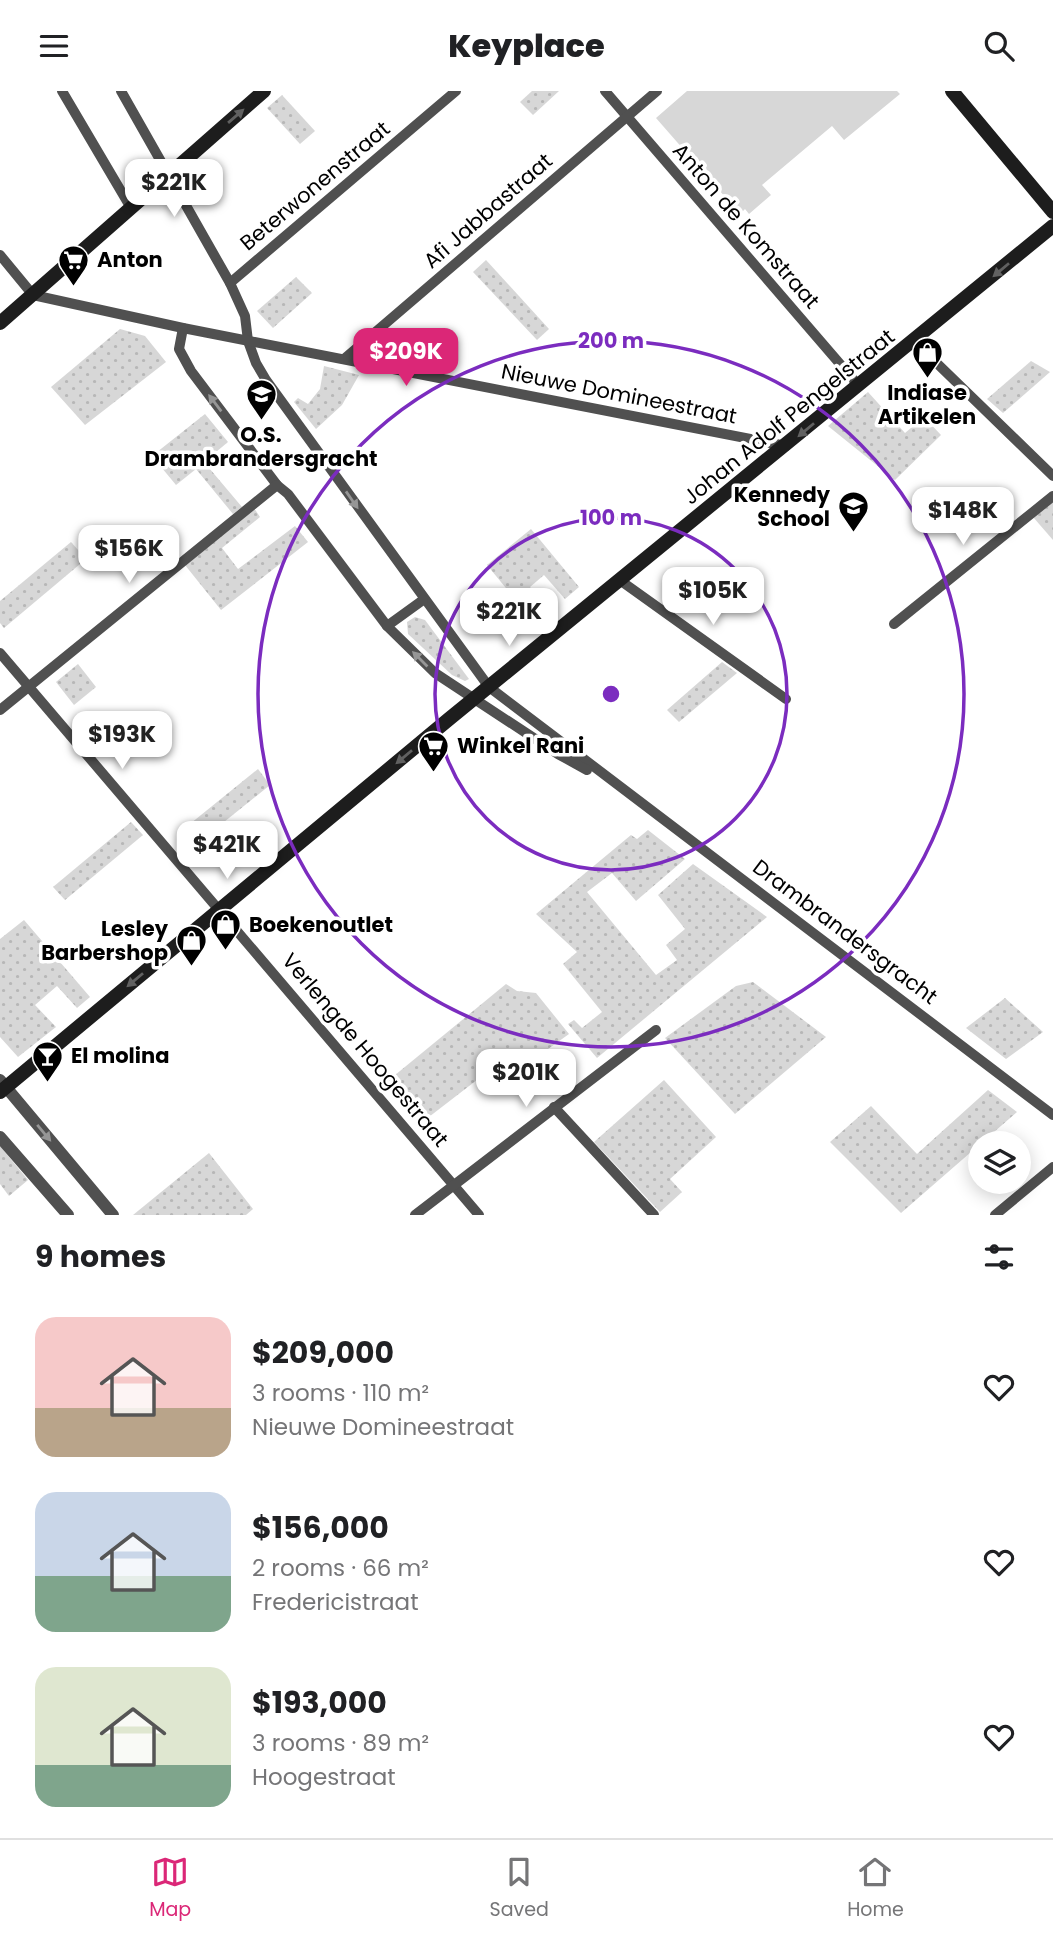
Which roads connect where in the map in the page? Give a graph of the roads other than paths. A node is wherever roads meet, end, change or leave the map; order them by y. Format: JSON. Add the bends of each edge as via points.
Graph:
{"nodes":[{"id":1,"x":62,"y":91,"type":"edge"},
{"id":2,"x":121,"y":91,"type":"edge"},
{"id":3,"x":264,"y":91,"type":"edge"},
{"id":4,"x":456,"y":91,"type":"edge"},
{"id":5,"x":605,"y":91,"type":"edge"},
{"id":6,"x":657,"y":91,"type":"edge"},
{"id":7,"x":952,"y":91,"type":"edge"},
{"id":8,"x":627,"y":117,"type":"junction"},
{"id":9,"x":167,"y":176,"type":"junction"},
{"id":10,"x":131,"y":208,"type":"junction"},
{"id":11,"x":1053,"y":212,"type":"edge"},
{"id":12,"x":1053,"y":226,"type":"edge"},
{"id":13,"x":0,"y":255,"type":"edge"},
{"id":14,"x":230,"y":282,"type":"junction"},
{"id":15,"x":33,"y":295,"type":"junction"},
{"id":16,"x":0,"y":323,"type":"edge"},
{"id":17,"x":183,"y":328,"type":"junction"},
{"id":18,"x":248,"y":341,"type":"junction"},
{"id":19,"x":915,"y":342,"type":"junction"},
{"id":20,"x":344,"y":359,"type":"junction"},
{"id":21,"x":859,"y":386,"type":"junction"},
{"id":22,"x":786,"y":447,"type":"junction"},
{"id":23,"x":1053,"y":477,"type":"edge"},
{"id":24,"x":277,"y":485,"type":"junction"},
{"id":25,"x":1053,"y":496,"type":"edge"},
{"id":26,"x":621,"y":581,"type":"junction"},
{"id":27,"x":423,"y":600,"type":"junction"},
{"id":28,"x":894,"y":624,"type":"dead end"},
{"id":29,"x":387,"y":626,"type":"junction"},
{"id":30,"x":0,"y":653,"type":"edge"},
{"id":31,"x":28,"y":687,"type":"junction"},
{"id":32,"x":489,"y":687,"type":"junction"},
{"id":33,"x":476,"y":698,"type":"junction"},
{"id":34,"x":786,"y":699,"type":"dead end"},
{"id":35,"x":0,"y":710,"type":"edge"},
{"id":36,"x":612,"y":782,"type":"junction"},
{"id":37,"x":221,"y":909,"type":"junction"},
{"id":38,"x":656,"y":1030,"type":"dead end"},
{"id":39,"x":2,"y":1087,"type":"edge"},
{"id":40,"x":554,"y":1107,"type":"junction"},
{"id":41,"x":1053,"y":1115,"type":"edge"},
{"id":42,"x":0,"y":1137,"type":"edge"},
{"id":43,"x":1053,"y":1167,"type":"edge"},
{"id":44,"x":454,"y":1185,"type":"junction"},
{"id":45,"x":107,"y":1213,"type":"edge"},
{"id":46,"x":68,"y":1215,"type":"edge"},
{"id":47,"x":415,"y":1215,"type":"edge"},
{"id":48,"x":479,"y":1215,"type":"edge"},
{"id":49,"x":654,"y":1215,"type":"edge"},
{"id":50,"x":995,"y":1215,"type":"edge"}],
"edges":[{"from":1,"to":10,"type":"street"},
{"from":2,"to":9,"type":"street","name":"Drambrandersgracht"},
{"from":9,"to":3,"type":"main road","one_way":true},
{"from":4,"to":14,"type":"street","name":"Beterwonenstraat"},
{"from":5,"to":8,"type":"street","name":"Anton de Komstraat"},
{"from":6,"to":8,"type":"street","name":"Afi Jabbastraat"},
{"from":7,"to":11,"type":"main road"},
{"from":8,"to":20,"type":"street","name":"Afi Jabbastraat"},
{"from":8,"to":21,"type":"street","name":"Anton de Komstraat"},
{"from":9,"to":10,"type":"main road"},
{"from":9,"to":14,"type":"street","name":"Drambrandersgracht"},
{"from":10,"to":15,"type":"main road"},
{"from":12,"to":19,"type":"main road","name":"Johan Adolf Pengelstraat","one_way":true},
{"from":13,"to":15,"type":"street"},
{"from":14,"to":18,"type":"street","name":"Drambrandersgracht","via":[[246,316]]},
{"from":15,"to":16,"type":"main road"},
{"from":15,"to":17,"type":"street","name":"Nieuwe Domineestraat"},
{"from":17,"to":18,"type":"street","name":"Nieuwe Domineestraat"},
{"from":24,"to":17,"type":"street","name":"Drambrandersgracht","one_way":true,"via":[[191,371],[178,349]]},
{"from":18,"to":20,"type":"street","name":"Nieuwe Domineestraat"},
{"from":18,"to":27,"type":"street","name":"Drambrandersgracht","one_way":true,"via":[[267,380]]},
{"from":19,"to":21,"type":"main road","name":"Johan Adolf Pengelstraat"},
{"from":19,"to":23,"type":"street"},
{"from":20,"to":22,"type":"street","name":"Nieuwe Domineestraat"},
{"from":21,"to":22,"type":"main road","name":"Johan Adolf Pengelstraat","one_way":true},
{"from":22,"to":26,"type":"main road","name":"Johan Adolf Pengelstraat"},
{"from":24,"to":29,"type":"street","name":"Drambrandersgracht"},
{"from":24,"to":31,"type":"street"},
{"from":25,"to":28,"type":"street"},
{"from":26,"to":32,"type":"main road","name":"Johan Adolf Pengelstraat"},
{"from":26,"to":34,"type":"street"},
{"from":27,"to":29,"type":"street"},
{"from":27,"to":32,"type":"street","name":"Drambrandersgracht"},
{"from":33,"to":29,"type":"street","name":"Drambrandersgracht","one_way":true,"via":[[435,673]]},
{"from":30,"to":31,"type":"street","name":"Verlengde Hoogestraat"},
{"from":31,"to":35,"type":"street"},
{"from":31,"to":37,"type":"street","name":"Verlengde Hoogestraat"},
{"from":32,"to":33,"type":"main road","name":"Johan Adolf Pengelstraat"},
{"from":32,"to":36,"type":"street","name":"Drambrandersgracht"},
{"from":33,"to":36,"type":"street","name":"Drambrandersgracht","via":[[558,754]]},
{"from":33,"to":37,"type":"main road","name":"Johan Adolf Pengelstraat","one_way":true},
{"from":36,"to":41,"type":"street","name":"Drambrandersgracht"},
{"from":37,"to":39,"type":"main road","name":"Johan Adolf Pengelstraat","one_way":true},
{"from":37,"to":44,"type":"street","name":"Verlengde Hoogestraat"},
{"from":38,"to":40,"type":"street"},
{"from":39,"to":45,"type":"street","one_way":true},
{"from":40,"to":44,"type":"street"},
{"from":40,"to":49,"type":"street"},
{"from":42,"to":46,"type":"street"},
{"from":43,"to":50,"type":"street"},
{"from":44,"to":47,"type":"street"},
{"from":44,"to":48,"type":"street","name":"Verlengde Hoogestraat"}]}
